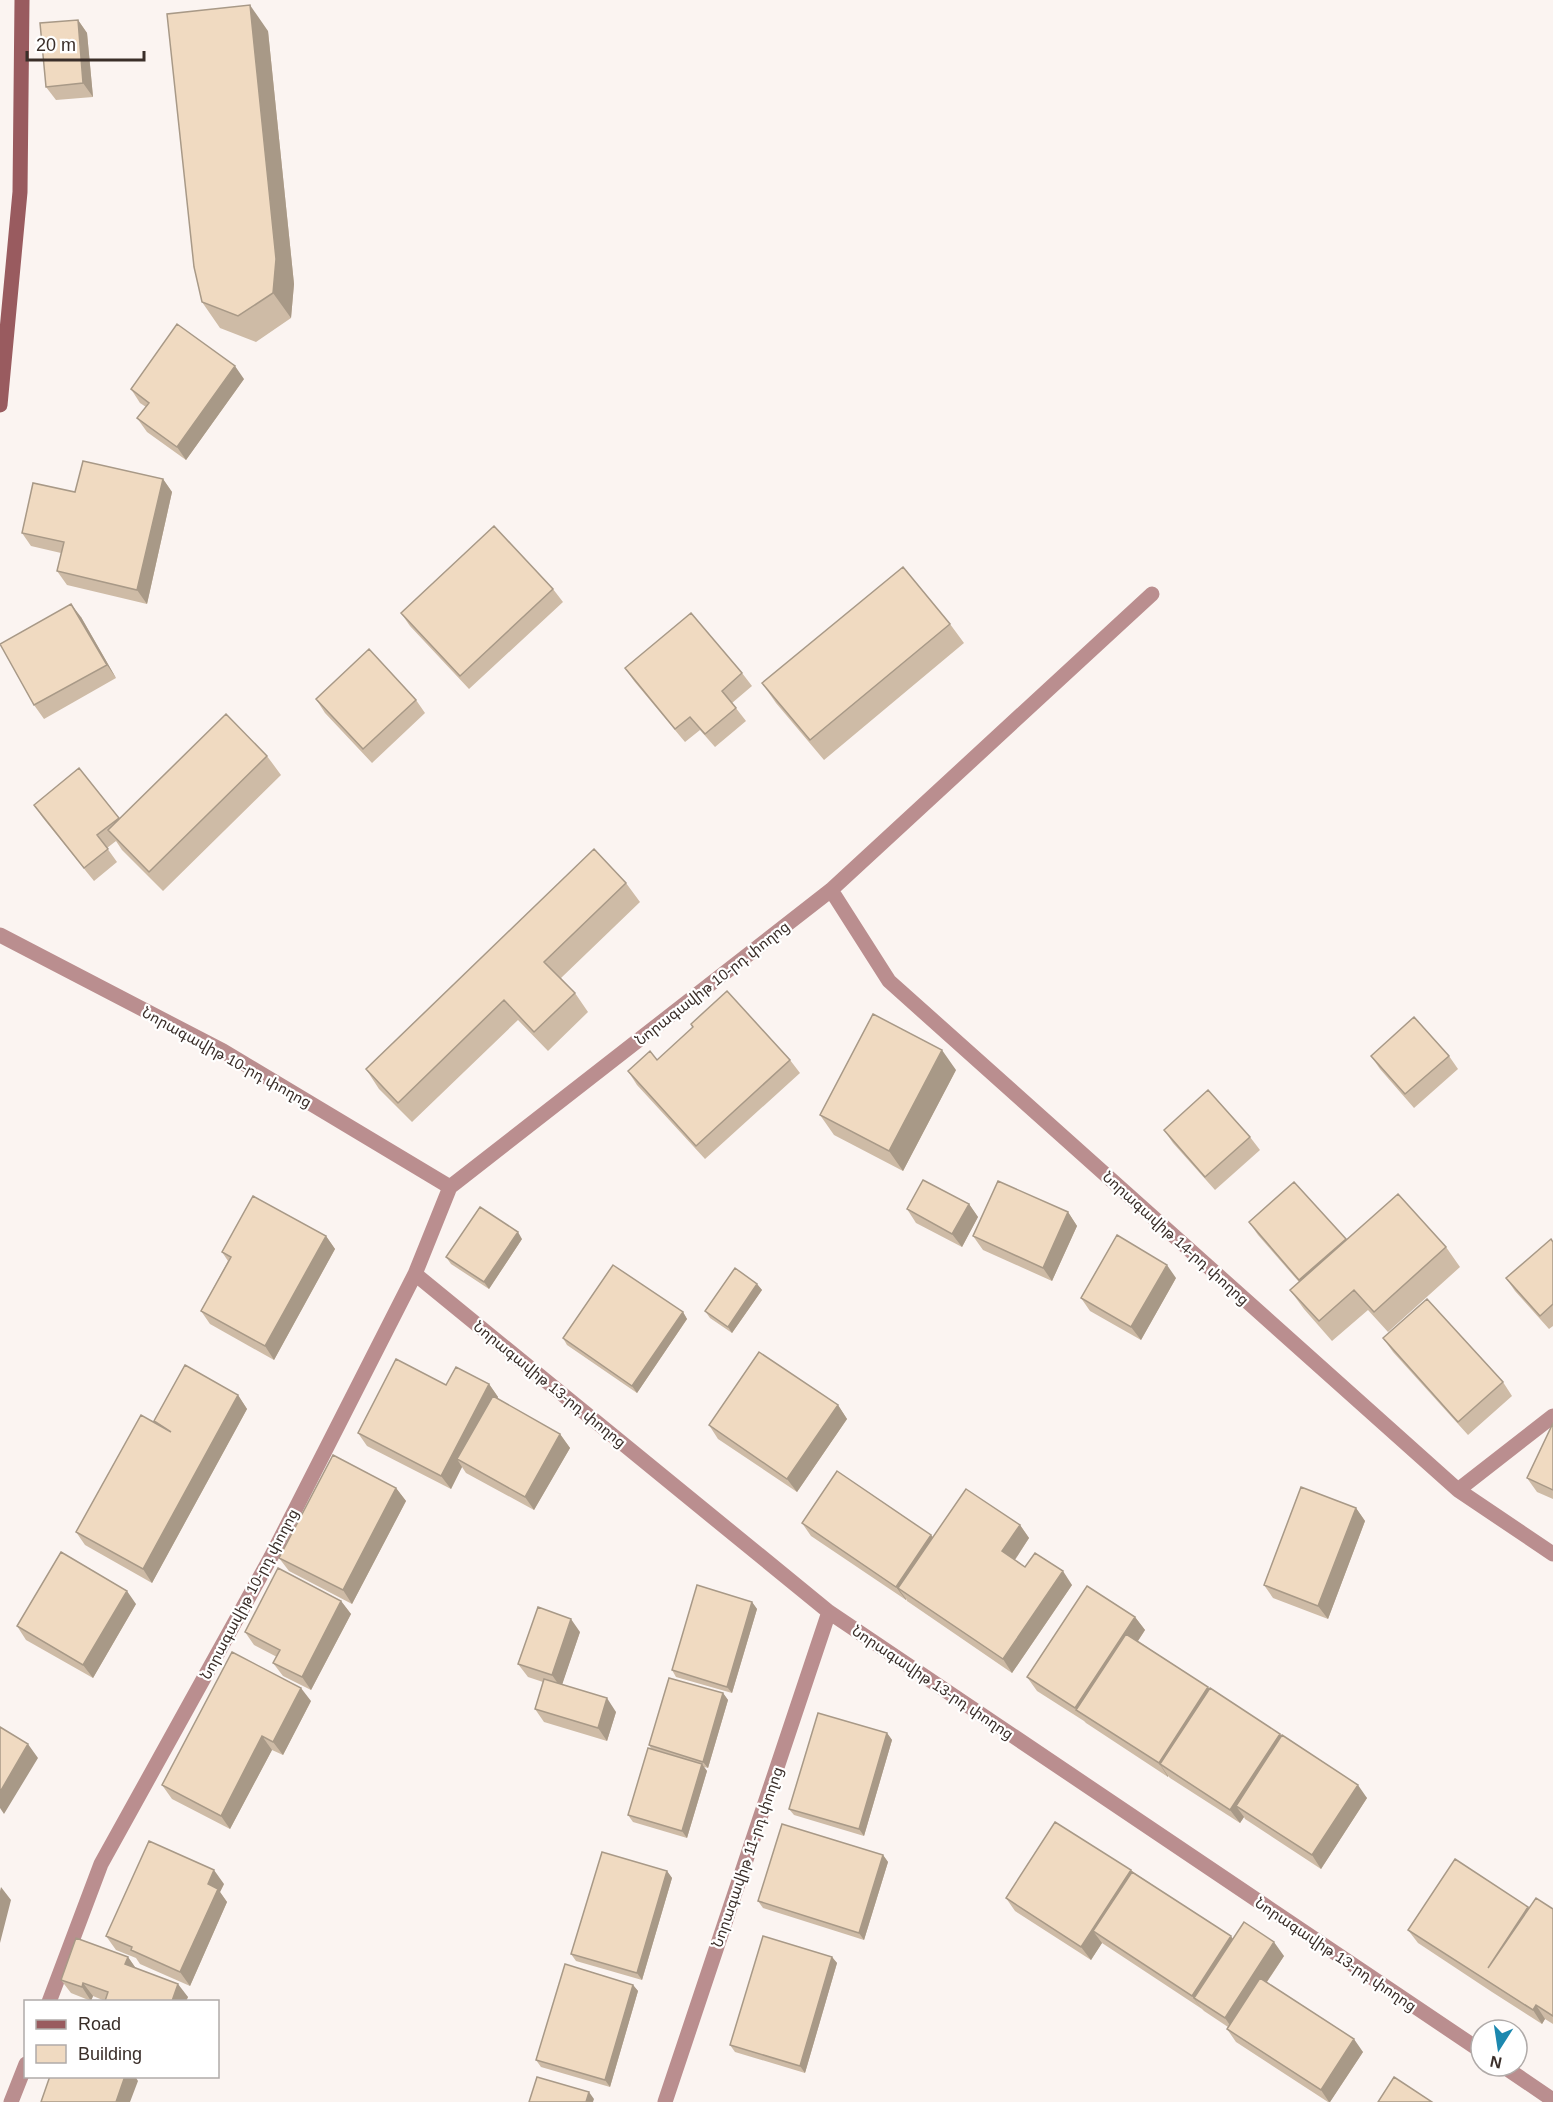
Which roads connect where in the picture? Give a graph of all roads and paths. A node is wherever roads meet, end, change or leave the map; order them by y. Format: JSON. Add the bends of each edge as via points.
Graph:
{"nodes":[{"id":1,"x":22,"y":0,"type":"edge"},
{"id":2,"x":0,"y":405,"type":"edge"},
{"id":3,"x":1152,"y":594,"type":"dead end"},
{"id":4,"x":831,"y":890,"type":"junction"},
{"id":5,"x":0,"y":936,"type":"edge"},
{"id":6,"x":450,"y":1186,"type":"junction"},
{"id":7,"x":415,"y":1274,"type":"junction"},
{"id":8,"x":1553,"y":1416,"type":"edge"},
{"id":9,"x":1458,"y":1490,"type":"junction"},
{"id":10,"x":1553,"y":1554,"type":"edge"},
{"id":11,"x":829,"y":1612,"type":"junction"},
{"id":12,"x":49,"y":2000,"type":"edge"},
{"id":13,"x":1469,"y":2043,"type":"edge"},
{"id":14,"x":24,"y":2069,"type":"edge"},
{"id":15,"x":1521,"y":2078,"type":"edge"},
{"id":16,"x":1553,"y":2100,"type":"edge"},
{"id":17,"x":11,"y":2102,"type":"edge"},
{"id":18,"x":665,"y":2102,"type":"edge"}],
"edges":[{"from":1,"to":2,"type":"main road","via":[[20,192]]},
{"from":3,"to":4,"type":"street","name":"Նորագավիթ 10-րդ փողոց"},
{"from":4,"to":6,"type":"street","name":"Նորագավիթ 10-րդ փողոց"},
{"from":4,"to":9,"type":"street","name":"Նորագավիթ 14-րդ փողոց","via":[[890,981]]},
{"from":5,"to":6,"type":"street","name":"Նորագավիթ 10-րդ փողոց","via":[[223,1051]]},
{"from":6,"to":7,"type":"street","name":"Նորագավիթ 10-րդ փողոց"},
{"from":7,"to":11,"type":"street","name":"Նորագավիթ 13-րդ փողոց"},
{"from":7,"to":12,"type":"street","name":"Նորագավիթ 10-րդ փողոց","via":[[271,1557],[101,1864]]},
{"from":8,"to":9,"type":"street"},
{"from":9,"to":10,"type":"street","name":"Նորագավիթ 14-րդ փողոց"},
{"from":11,"to":13,"type":"street","name":"Նորագավիթ 13-րդ փողոց"},
{"from":11,"to":18,"type":"street","name":"Նորագավիթ 11-րդ փողոց"},
{"from":14,"to":17,"type":"street"},
{"from":15,"to":16,"type":"street"}]}
